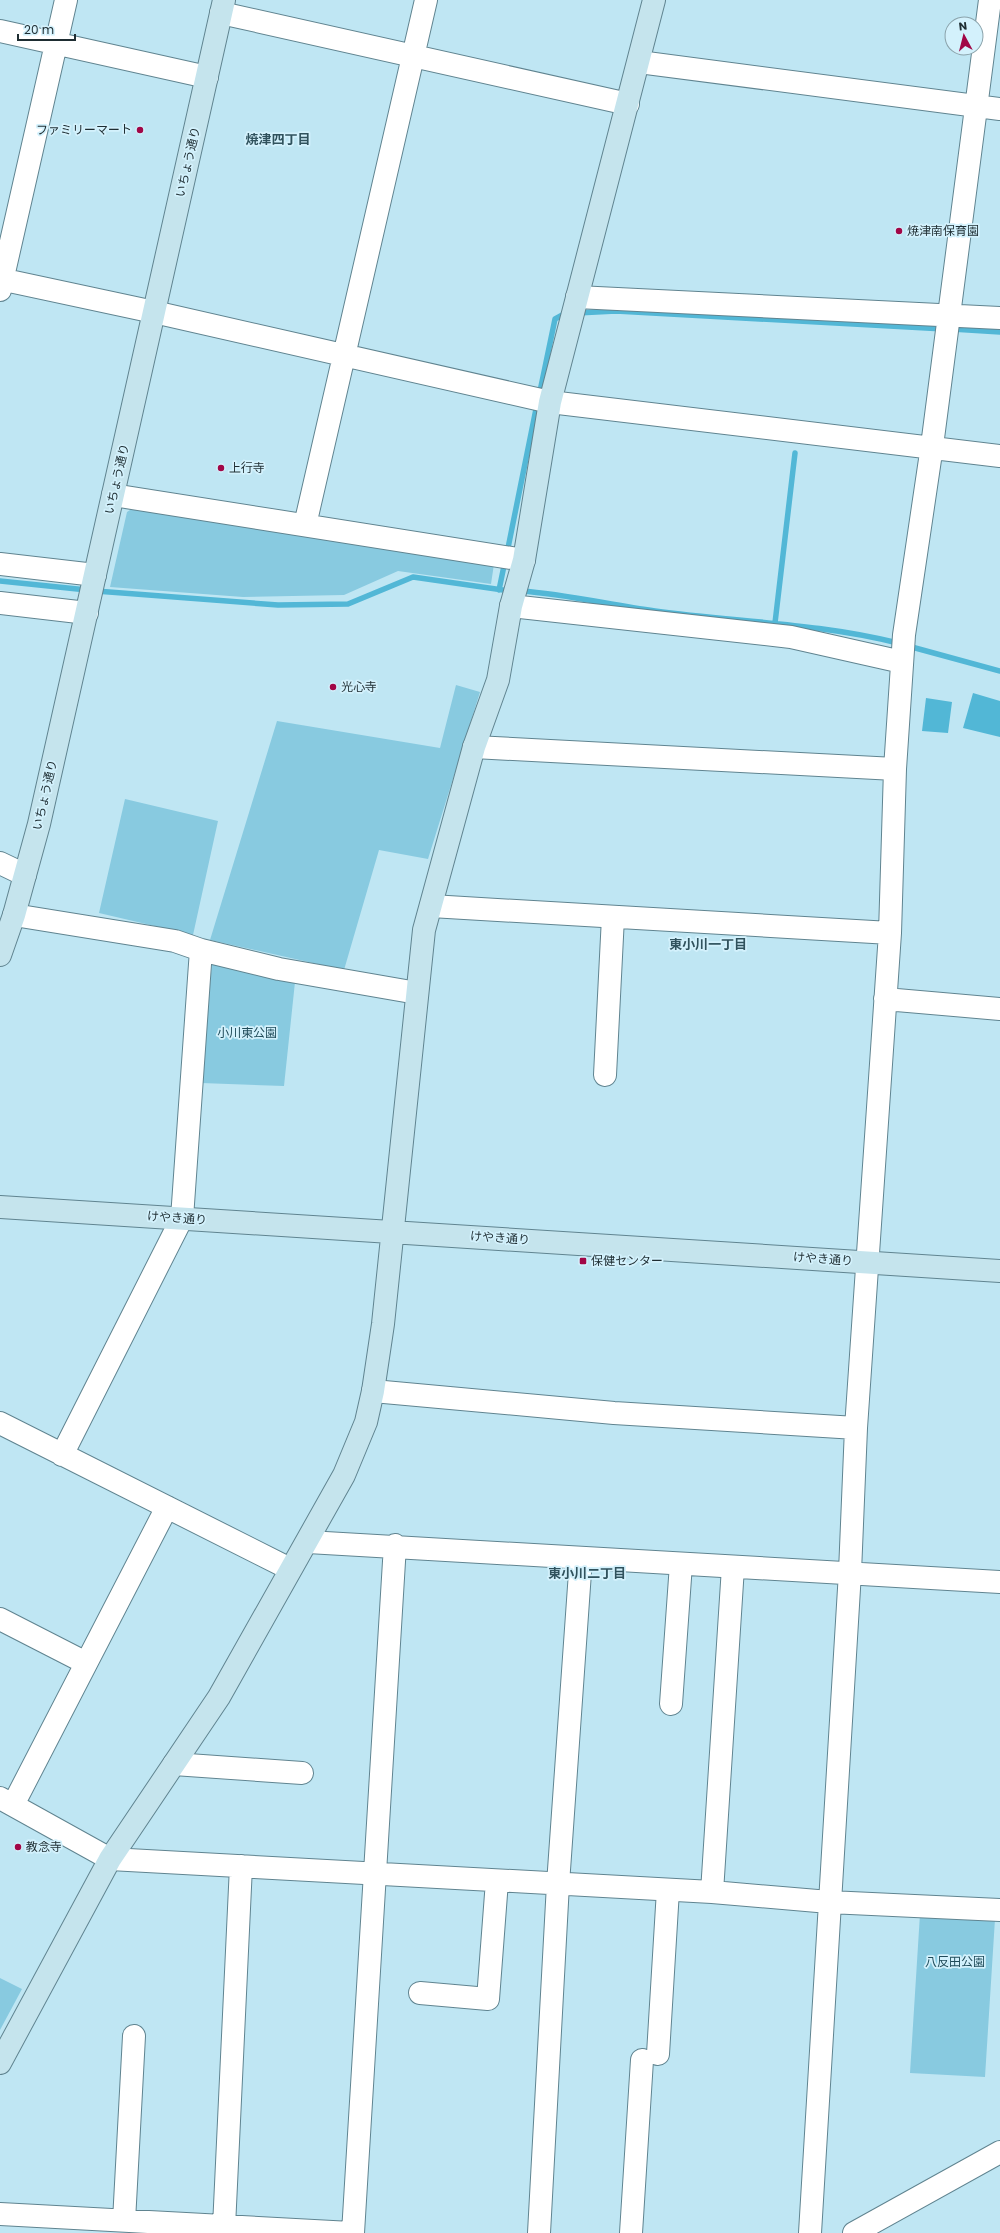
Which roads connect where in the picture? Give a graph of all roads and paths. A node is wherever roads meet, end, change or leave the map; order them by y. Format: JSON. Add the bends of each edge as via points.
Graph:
{"nodes":[{"id":1,"x":66,"y":0,"type":"edge"},
{"id":2,"x":426,"y":0,"type":"edge"},
{"id":3,"x":654,"y":0,"type":"edge"},
{"id":4,"x":990,"y":0,"type":"edge"},
{"id":5,"x":223,"y":6,"type":"edge"},
{"id":6,"x":0,"y":31,"type":"edge"},
{"id":7,"x":56,"y":44,"type":"junction"},
{"id":8,"x":415,"y":56,"type":"junction"},
{"id":9,"x":639,"y":62,"type":"junction"},
{"id":10,"x":207,"y":77,"type":"junction"},
{"id":11,"x":628,"y":104,"type":"junction"},
{"id":12,"x":977,"y":106,"type":"junction"},
{"id":13,"x":1000,"y":109,"type":"edge"},
{"id":14,"x":1,"y":283,"type":"edge"},
{"id":15,"x":577,"y":297,"type":"junction"},
{"id":16,"x":154,"y":312,"type":"junction"},
{"id":17,"x":948,"y":315,"type":"junction"},
{"id":18,"x":1000,"y":318,"type":"edge"},
{"id":19,"x":345,"y":355,"type":"junction"},
{"id":20,"x":550,"y":402,"type":"junction"},
{"id":21,"x":932,"y":446,"type":"junction"},
{"id":22,"x":1000,"y":456,"type":"edge"},
{"id":23,"x":113,"y":495,"type":"junction"},
{"id":24,"x":305,"y":525,"type":"junction"},
{"id":25,"x":524,"y":560,"type":"junction"},
{"id":26,"x":0,"y":564,"type":"edge"},
{"id":27,"x":94,"y":578,"type":"junction"},
{"id":28,"x":0,"y":603,"type":"edge"},
{"id":29,"x":511,"y":606,"type":"junction"},
{"id":30,"x":87,"y":610,"type":"junction"},
{"id":31,"x":902,"y":662,"type":"junction"},
{"id":32,"x":474,"y":747,"type":"junction"},
{"id":33,"x":895,"y":769,"type":"junction"},
{"id":34,"x":0,"y":863,"type":"edge"},
{"id":35,"x":26,"y":875,"type":"junction"},
{"id":36,"x":431,"y":906,"type":"junction"},
{"id":37,"x":14,"y":915,"type":"junction"},
{"id":38,"x":613,"y":917,"type":"junction"},
{"id":39,"x":890,"y":933,"type":"junction"},
{"id":40,"x":201,"y":950,"type":"junction"},
{"id":41,"x":0,"y":955,"type":"edge"},
{"id":42,"x":417,"y":993,"type":"junction"},
{"id":43,"x":885,"y":999,"type":"junction"},
{"id":44,"x":1000,"y":1009,"type":"edge"},
{"id":45,"x":605,"y":1075,"type":"dead end"},
{"id":46,"x":0,"y":1207,"type":"edge"},
{"id":47,"x":182,"y":1218,"type":"junction"},
{"id":48,"x":393,"y":1231,"type":"junction"},
{"id":49,"x":867,"y":1262,"type":"junction"},
{"id":50,"x":1000,"y":1271,"type":"edge"},
{"id":51,"x":373,"y":1391,"type":"junction"},
{"id":52,"x":0,"y":1423,"type":"edge"},
{"id":53,"x":856,"y":1428,"type":"junction"},
{"id":54,"x":62,"y":1455,"type":"junction"},
{"id":55,"x":166,"y":1507,"type":"junction"},
{"id":56,"x":308,"y":1542,"type":"junction"},
{"id":57,"x":395,"y":1545,"type":"junction"},
{"id":58,"x":581,"y":1558,"type":"junction"},
{"id":59,"x":681,"y":1564,"type":"junction"},
{"id":60,"x":733,"y":1567,"type":"junction"},
{"id":61,"x":290,"y":1569,"type":"junction"},
{"id":62,"x":850,"y":1572,"type":"junction"},
{"id":63,"x":1000,"y":1582,"type":"edge"},
{"id":64,"x":0,"y":1619,"type":"edge"},
{"id":65,"x":86,"y":1663,"type":"junction"},
{"id":66,"x":671,"y":1704,"type":"dead end"},
{"id":67,"x":174,"y":1764,"type":"junction"},
{"id":68,"x":302,"y":1773,"type":"dead end"},
{"id":69,"x":7,"y":1802,"type":"edge"},
{"id":70,"x":110,"y":1859,"type":"junction"},
{"id":71,"x":241,"y":1866,"type":"junction"},
{"id":72,"x":375,"y":1874,"type":"junction"},
{"id":73,"x":497,"y":1881,"type":"junction"},
{"id":74,"x":558,"y":1884,"type":"junction"},
{"id":75,"x":668,"y":1890,"type":"junction"},
{"id":76,"x":712,"y":1892,"type":"junction"},
{"id":77,"x":829,"y":1902,"type":"junction"},
{"id":78,"x":1000,"y":1910,"type":"edge"},
{"id":79,"x":420,"y":1993,"type":"dead end"},
{"id":80,"x":134,"y":2036,"type":"dead end"},
{"id":81,"x":0,"y":2063,"type":"edge"},
{"id":82,"x":1000,"y":2152,"type":"edge"},
{"id":83,"x":0,"y":2214,"type":"edge"},
{"id":84,"x":110,"y":2225,"type":"edge"},
{"id":85,"x":224,"y":2227,"type":"junction"},
{"id":86,"x":195,"y":2229,"type":"edge"},
{"id":87,"x":352,"y":2233,"type":"edge"},
{"id":88,"x":539,"y":2233,"type":"edge"},
{"id":89,"x":631,"y":2233,"type":"edge"},
{"id":90,"x":810,"y":2233,"type":"edge"},
{"id":91,"x":854,"y":2233,"type":"edge"}],
"edges":[{"from":1,"to":7,"type":"street"},
{"from":2,"to":8,"type":"street"},
{"from":3,"to":9,"type":"street"},
{"from":4,"to":12,"type":"street"},
{"from":5,"to":8,"type":"street"},
{"from":5,"to":10,"type":"street","name":"いちょう通り"},
{"from":6,"to":7,"type":"street"},
{"from":7,"to":10,"type":"street"},
{"from":7,"to":14,"type":"street"},
{"from":8,"to":11,"type":"street"},
{"from":8,"to":19,"type":"street"},
{"from":9,"to":11,"type":"street"},
{"from":9,"to":12,"type":"street"},
{"from":10,"to":16,"type":"street","name":"いちょう通り"},
{"from":11,"to":15,"type":"street"},
{"from":12,"to":13,"type":"street"},
{"from":12,"to":17,"type":"street"},
{"from":14,"to":16,"type":"street"},
{"from":15,"to":17,"type":"street"},
{"from":15,"to":20,"type":"street"},
{"from":16,"to":19,"type":"street"},
{"from":16,"to":23,"type":"street","name":"いちょう通り"},
{"from":17,"to":18,"type":"street"},
{"from":17,"to":21,"type":"street"},
{"from":19,"to":20,"type":"street"},
{"from":19,"to":24,"type":"street"},
{"from":20,"to":21,"type":"street"},
{"from":20,"to":25,"type":"street"},
{"from":21,"to":22,"type":"street"},
{"from":21,"to":31,"type":"street"},
{"from":23,"to":24,"type":"street"},
{"from":23,"to":27,"type":"street","name":"いちょう通り"},
{"from":24,"to":25,"type":"street"},
{"from":25,"to":29,"type":"street"},
{"from":26,"to":27,"type":"street"},
{"from":27,"to":30,"type":"street","name":"いちょう通り"},
{"from":28,"to":30,"type":"street"},
{"from":29,"to":31,"type":"street","via":[[791,637]]},
{"from":29,"to":32,"type":"street","via":[[498,680]]},
{"from":30,"to":35,"type":"street","name":"いちょう通り"},
{"from":31,"to":33,"type":"street"},
{"from":32,"to":33,"type":"street"},
{"from":32,"to":36,"type":"street"},
{"from":33,"to":39,"type":"street"},
{"from":34,"to":35,"type":"street"},
{"from":35,"to":37,"type":"street","name":"いちょう通り"},
{"from":36,"to":38,"type":"street"},
{"from":36,"to":42,"type":"street","via":[[424,930]]},
{"from":37,"to":40,"type":"street","via":[[175,941]]},
{"from":37,"to":41,"type":"street","name":"いちょう通り"},
{"from":38,"to":39,"type":"street"},
{"from":38,"to":45,"type":"street"},
{"from":39,"to":43,"type":"street"},
{"from":40,"to":42,"type":"street","via":[[279,969]]},
{"from":40,"to":47,"type":"street"},
{"from":42,"to":48,"type":"street"},
{"from":43,"to":44,"type":"street"},
{"from":43,"to":49,"type":"street"},
{"from":46,"to":47,"type":"street","name":"けやき通り"},
{"from":47,"to":48,"type":"street","name":"けやき通り"},
{"from":47,"to":54,"type":"street"},
{"from":48,"to":49,"type":"street","name":"けやき通り"},
{"from":48,"to":51,"type":"street"},
{"from":49,"to":50,"type":"street","name":"けやき通り"},
{"from":49,"to":53,"type":"street"},
{"from":51,"to":53,"type":"street","via":[[614,1413]]},
{"from":51,"to":56,"type":"street","via":[[366,1422],[344,1475]]},
{"from":52,"to":54,"type":"street"},
{"from":53,"to":62,"type":"street"},
{"from":54,"to":55,"type":"street"},
{"from":55,"to":61,"type":"street"},
{"from":55,"to":65,"type":"street"},
{"from":56,"to":57,"type":"street"},
{"from":56,"to":61,"type":"street"},
{"from":57,"to":58,"type":"street"},
{"from":57,"to":72,"type":"street"},
{"from":58,"to":59,"type":"street"},
{"from":58,"to":74,"type":"street"},
{"from":59,"to":60,"type":"street"},
{"from":59,"to":66,"type":"street"},
{"from":60,"to":62,"type":"street"},
{"from":60,"to":76,"type":"street"},
{"from":61,"to":67,"type":"street","via":[[219,1697]]},
{"from":62,"to":63,"type":"street"},
{"from":62,"to":77,"type":"street"},
{"from":64,"to":65,"type":"street"},
{"from":65,"to":69,"type":"street"},
{"from":67,"to":68,"type":"street"},
{"from":67,"to":70,"type":"street"},
{"from":69,"to":70,"type":"street"},
{"from":70,"to":71,"type":"street"},
{"from":70,"to":81,"type":"street"},
{"from":71,"to":72,"type":"street"},
{"from":71,"to":85,"type":"street"},
{"from":72,"to":73,"type":"street"},
{"from":72,"to":87,"type":"street"},
{"from":73,"to":74,"type":"street"},
{"from":73,"to":79,"type":"street","via":[[488,1998]]},
{"from":74,"to":75,"type":"street"},
{"from":74,"to":88,"type":"street"},
{"from":75,"to":76,"type":"street"},
{"from":75,"to":89,"type":"street"},
{"from":76,"to":77,"type":"street"},
{"from":77,"to":78,"type":"street"},
{"from":77,"to":90,"type":"street"},
{"from":80,"to":84,"type":"street"},
{"from":82,"to":91,"type":"street"},
{"from":83,"to":84,"type":"street"},
{"from":84,"to":86,"type":"street"},
{"from":85,"to":86,"type":"street"},
{"from":85,"to":87,"type":"street"}]}
